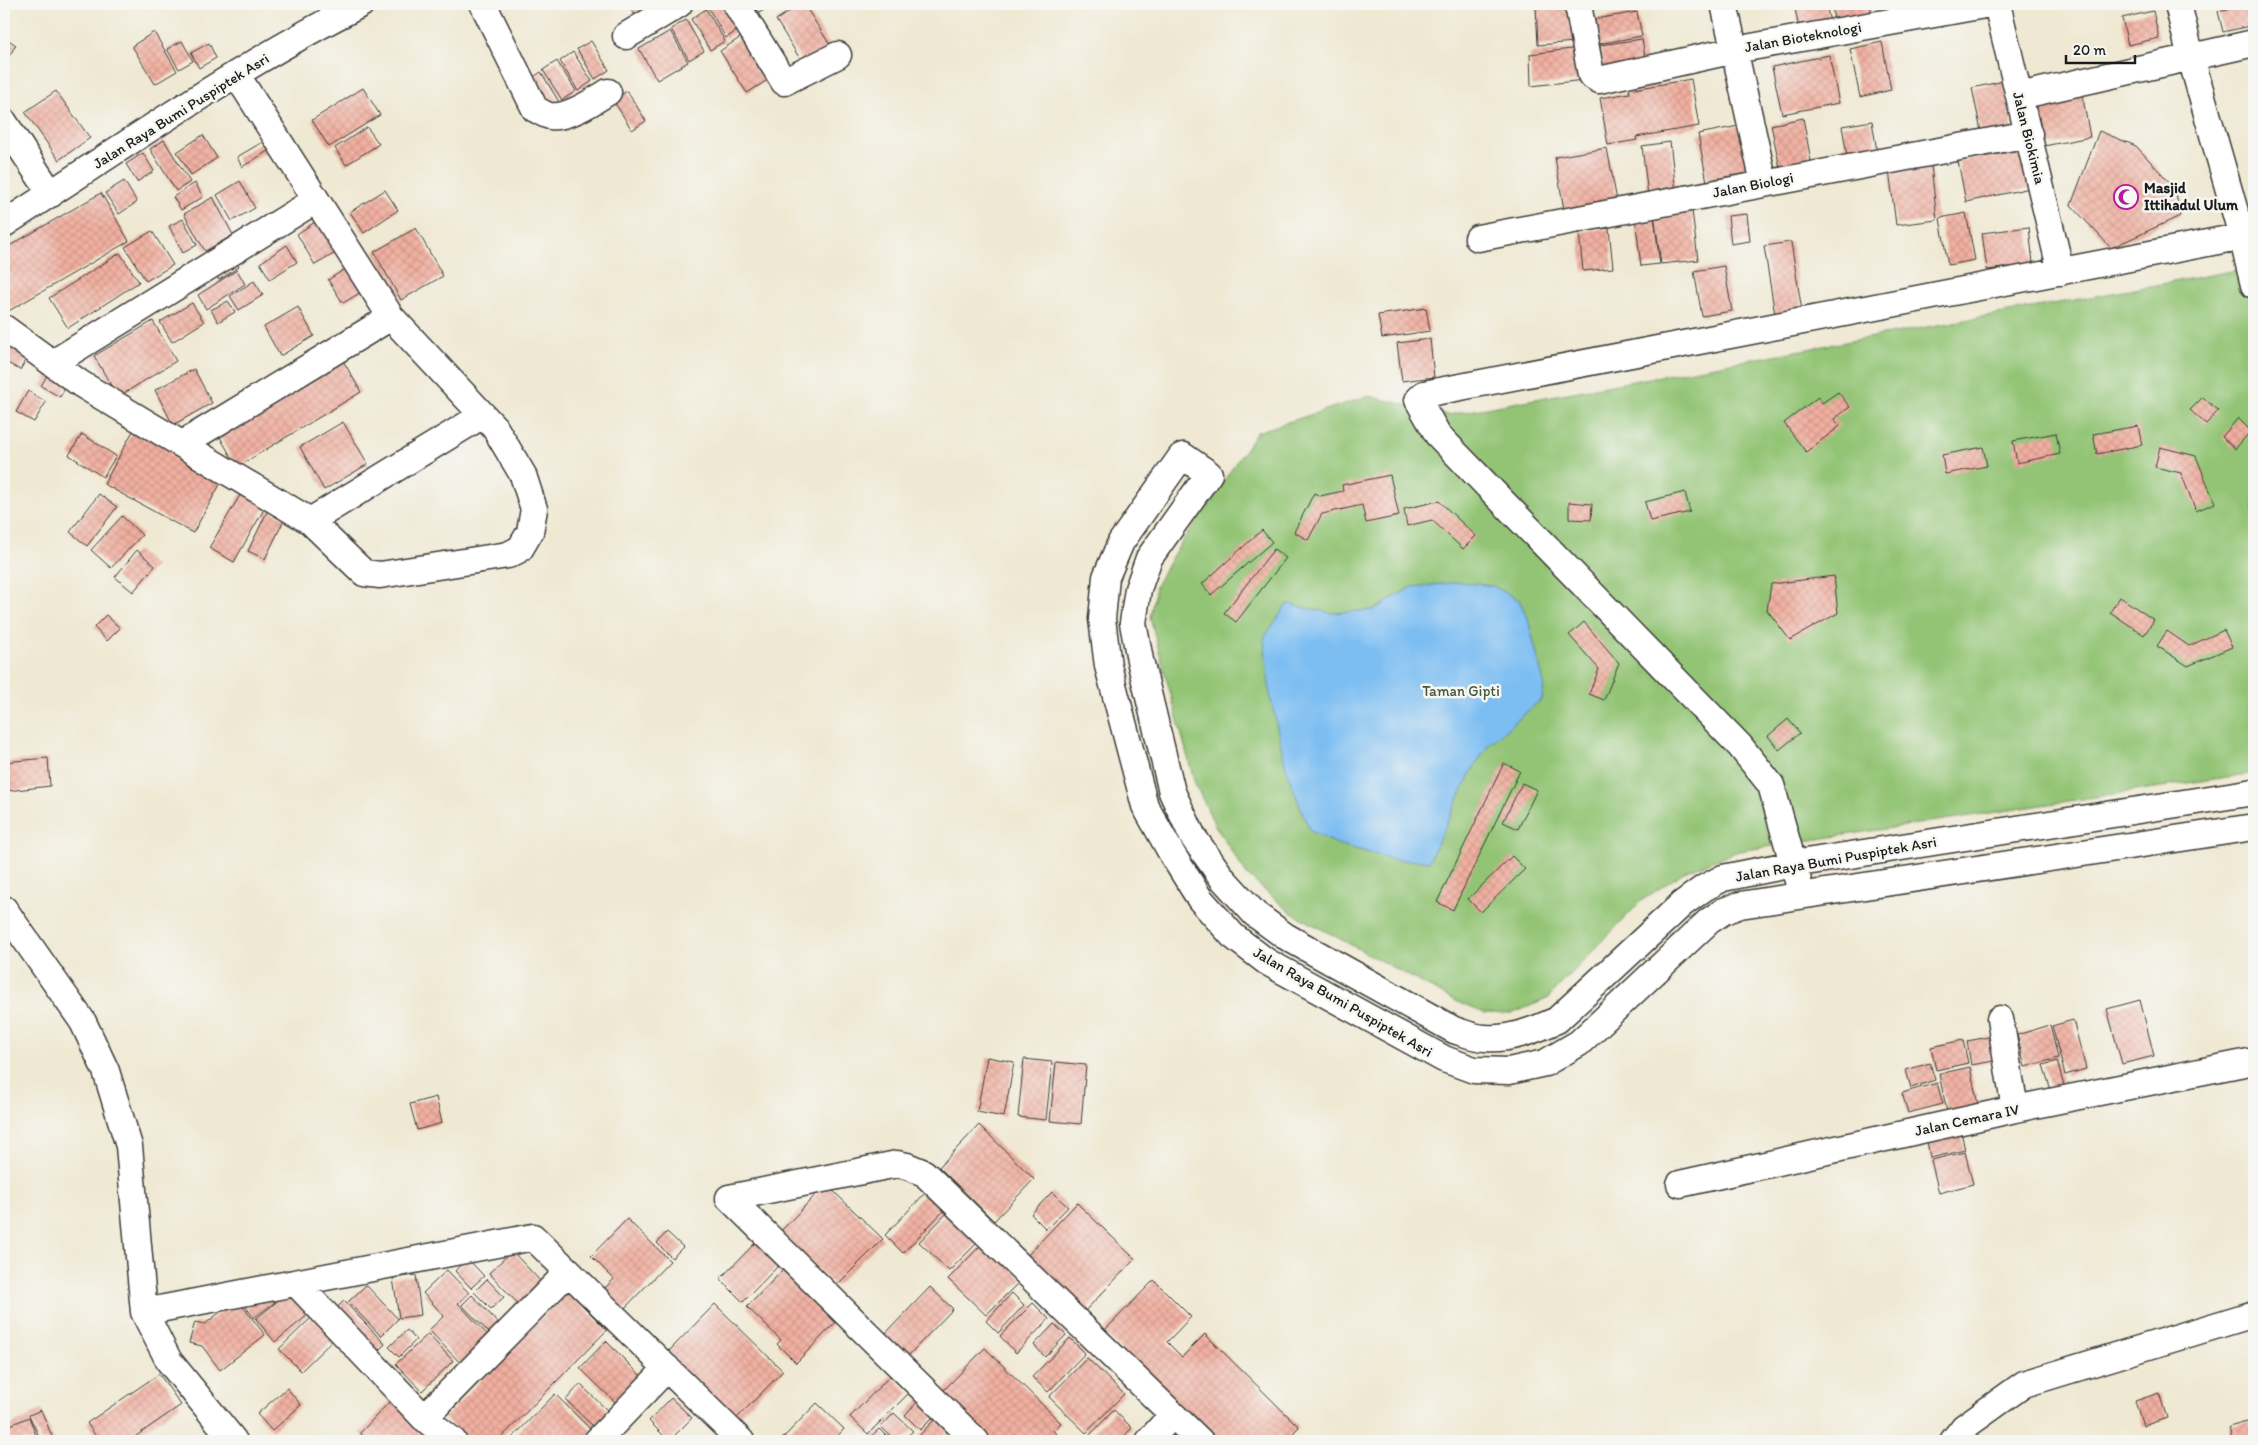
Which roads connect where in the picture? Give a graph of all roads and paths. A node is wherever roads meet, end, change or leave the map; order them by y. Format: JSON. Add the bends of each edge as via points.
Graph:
{"nodes":[{"id":1,"x":361,"y":4,"type":"edge"},
{"id":2,"x":483,"y":4,"type":"edge"},
{"id":3,"x":679,"y":4,"type":"edge"},
{"id":4,"x":736,"y":4,"type":"edge"},
{"id":5,"x":1576,"y":4,"type":"edge"},
{"id":6,"x":1724,"y":4,"type":"edge"},
{"id":7,"x":1990,"y":4,"type":"edge"},
{"id":8,"x":1997,"y":4,"type":"edge"},
{"id":9,"x":2178,"y":4,"type":"edge"},
{"id":10,"x":626,"y":36,"type":"dead end"},
{"id":11,"x":2254,"y":43,"type":"edge"},
{"id":12,"x":1735,"y":50,"type":"junction"},
{"id":13,"x":838,"y":55,"type":"dead end"},
{"id":14,"x":2191,"y":58,"type":"junction"},
{"id":15,"x":236,"y":74,"type":"junction"},
{"id":16,"x":608,"y":92,"type":"dead end"},
{"id":17,"x":2019,"y":96,"type":"junction"},
{"id":18,"x":4,"y":122,"type":"edge"},
{"id":19,"x":2029,"y":134,"type":"junction"},
{"id":20,"x":1764,"y":183,"type":"junction"},
{"id":21,"x":51,"y":194,"type":"junction"},
{"id":22,"x":316,"y":200,"type":"junction"},
{"id":23,"x":4,"y":224,"type":"edge"},
{"id":24,"x":2248,"y":235,"type":"edge"},
{"id":25,"x":1478,"y":238,"type":"dead end"},
{"id":26,"x":2062,"y":272,"type":"junction"},
{"id":27,"x":2254,"y":285,"type":"edge"},
{"id":28,"x":390,"y":317,"type":"junction"},
{"id":29,"x":4,"y":328,"type":"edge"},
{"id":30,"x":53,"y":363,"type":"junction"},
{"id":31,"x":483,"y":416,"type":"junction"},
{"id":32,"x":182,"y":444,"type":"junction"},
{"id":33,"x":310,"y":521,"type":"junction"},
{"id":34,"x":2254,"y":792,"type":"edge"},
{"id":35,"x":2251,"y":829,"type":"edge"},
{"id":36,"x":1793,"y":864,"type":"junction"},
{"id":37,"x":1802,"y":896,"type":"junction"},
{"id":38,"x":4,"y":909,"type":"edge"},
{"id":39,"x":2000,"y":1019,"type":"dead end"},
{"id":40,"x":2254,"y":1061,"type":"edge"},
{"id":41,"x":2015,"y":1109,"type":"junction"},
{"id":42,"x":1680,"y":1184,"type":"dead end"},
{"id":43,"x":569,"y":1271,"type":"junction"},
{"id":44,"x":296,"y":1283,"type":"junction"},
{"id":45,"x":144,"y":1312,"type":"junction"},
{"id":46,"x":2254,"y":1314,"type":"edge"},
{"id":47,"x":667,"y":1368,"type":"junction"},
{"id":48,"x":1172,"y":1415,"type":"junction"},
{"id":49,"x":424,"y":1418,"type":"junction"},
{"id":50,"x":234,"y":1441,"type":"edge"},
{"id":51,"x":453,"y":1441,"type":"edge"},
{"id":52,"x":597,"y":1441,"type":"edge"},
{"id":53,"x":741,"y":1441,"type":"edge"},
{"id":54,"x":976,"y":1441,"type":"edge"},
{"id":55,"x":1149,"y":1441,"type":"edge"},
{"id":56,"x":1200,"y":1441,"type":"edge"},
{"id":57,"x":1953,"y":1441,"type":"edge"}],
"edges":[{"from":1,"to":15,"type":"street","name":"Jalan Raya Bumi Puspiptek Asri"},
{"from":2,"to":16,"type":"street","via":[[535,109],[550,116],[559,115]]},
{"from":3,"to":10,"type":"street"},
{"from":4,"to":13,"type":"street","via":[[784,82]]},
{"from":5,"to":12,"type":"street","name":"Jalan Bioteknologi","via":[[1591,75],[1597,80]]},
{"from":6,"to":12,"type":"street","name":"Jalan Bioteknologi"},
{"from":7,"to":12,"type":"street","name":"Jalan Bioteknologi"},
{"from":8,"to":17,"type":"street","name":"Jalan Biokimia"},
{"from":9,"to":14,"type":"street"},
{"from":11,"to":14,"type":"street"},
{"from":12,"to":20,"type":"street","name":"Jalan Bioteknologi"},
{"from":14,"to":17,"type":"street"},
{"from":14,"to":24,"type":"street"},
{"from":15,"to":21,"type":"street","name":"Jalan Raya Bumi Puspiptek Asri"},
{"from":15,"to":22,"type":"street"},
{"from":17,"to":19,"type":"street","name":"Jalan Biokimia"},
{"from":18,"to":21,"type":"street"},
{"from":19,"to":20,"type":"street","name":"Jalan Biologi"},
{"from":19,"to":26,"type":"street","name":"Jalan Biokimia"},
{"from":20,"to":25,"type":"street","name":"Jalan Biologi"},
{"from":21,"to":23,"type":"street","name":"Jalan Raya Bumi Puspiptek Asri"},
{"from":22,"to":28,"type":"street"},
{"from":22,"to":30,"type":"street"},
{"from":24,"to":26,"type":"street"},
{"from":24,"to":27,"type":"street"},
{"from":26,"to":36,"type":"street","via":[[1424,394],[1418,400],[1438,435],[1740,746],[1771,785]]},
{"from":28,"to":31,"type":"street"},
{"from":28,"to":32,"type":"street"},
{"from":29,"to":30,"type":"street"},
{"from":30,"to":32,"type":"street","via":[[81,384]]},
{"from":31,"to":33,"type":"street"},
{"from":31,"to":33,"type":"street","via":[[495,428],[523,475],[531,496],[534,509],[530,532],[520,549],[508,555],[380,576],[364,573]]},
{"from":32,"to":33,"type":"street"},
{"from":34,"to":36,"type":"street","name":"Jalan Raya Bumi Puspiptek Asri"},
{"from":35,"to":37,"type":"street","name":"Jalan Raya Bumi Puspiptek Asri"},
{"from":36,"to":37,"type":"street"},
{"from":36,"to":37,"type":"street","name":"Jalan Raya Bumi Puspiptek Asri","via":[[1723,878],[1704,888],[1682,904],[1557,1020],[1510,1037],[1484,1038],[1454,1030],[1285,936],[1255,914],[1223,878],[1194,837],[1172,792],[1133,623],[1138,589],[1149,558],[1208,474],[1181,457],[1121,542],[1106,577],[1102,619],[1108,666],[1145,806],[1200,899],[1233,936],[1267,962],[1444,1059],[1474,1070],[1509,1071],[1545,1063],[1579,1043],[1724,911],[1740,904]]},
{"from":38,"to":45,"type":"street","via":[[82,1022],[106,1071],[128,1146]]},
{"from":39,"to":41,"type":"street"},
{"from":40,"to":41,"type":"street","name":"Jalan Cemara IV"},
{"from":41,"to":42,"type":"street","name":"Jalan Cemara IV"},
{"from":43,"to":44,"type":"street","via":[[533,1237]]},
{"from":43,"to":47,"type":"street"},
{"from":43,"to":49,"type":"street"},
{"from":44,"to":45,"type":"street"},
{"from":44,"to":49,"type":"street"},
{"from":45,"to":50,"type":"street","via":[[169,1361]]},
{"from":46,"to":57,"type":"street","via":[[2024,1384],[1964,1427]]},
{"from":47,"to":52,"type":"street"},
{"from":47,"to":53,"type":"street"},
{"from":48,"to":54,"type":"street","via":[[924,1173],[897,1164],[729,1198]]},
{"from":48,"to":55,"type":"street"},
{"from":48,"to":56,"type":"street"},
{"from":49,"to":51,"type":"street"}]}
